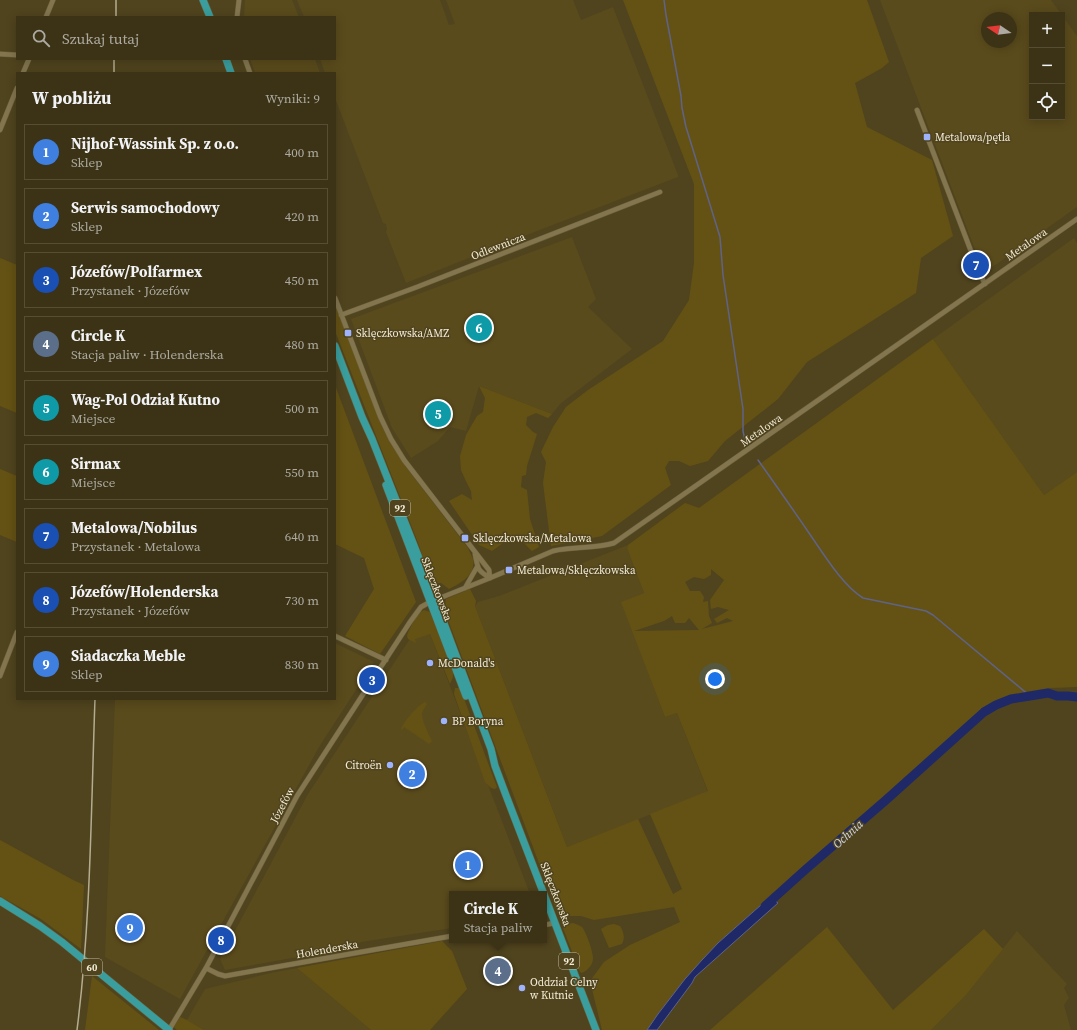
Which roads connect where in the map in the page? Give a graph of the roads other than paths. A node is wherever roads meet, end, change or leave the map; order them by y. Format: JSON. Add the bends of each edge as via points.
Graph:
{"nodes":[{"id":1,"x":53,"y":0,"type":"edge"},
{"id":2,"x":203,"y":0,"type":"edge"},
{"id":3,"x":239,"y":0,"type":"edge"},
{"id":4,"x":46,"y":16,"type":"edge"},
{"id":5,"x":210,"y":16,"type":"edge"},
{"id":6,"x":237,"y":16,"type":"edge"},
{"id":7,"x":0,"y":54,"type":"edge"},
{"id":8,"x":16,"y":55,"type":"edge"},
{"id":9,"x":29,"y":60,"type":"edge"},
{"id":10,"x":226,"y":60,"type":"edge"},
{"id":11,"x":245,"y":60,"type":"edge"},
{"id":12,"x":23,"y":72,"type":"edge"},
{"id":13,"x":231,"y":72,"type":"edge"},
{"id":14,"x":250,"y":72,"type":"edge"},
{"id":15,"x":16,"y":90,"type":"edge"},
{"id":16,"x":917,"y":110,"type":"dead end"},
{"id":17,"x":0,"y":130,"type":"edge"},
{"id":18,"x":660,"y":192,"type":"dead end"},
{"id":19,"x":1077,"y":219,"type":"edge"},
{"id":20,"x":985,"y":284,"type":"junction"},
{"id":21,"x":336,"y":301,"type":"edge"},
{"id":22,"x":341,"y":315,"type":"junction"},
{"id":23,"x":336,"y":349,"type":"edge"},
{"id":24,"x":475,"y":553,"type":"junction"},
{"id":25,"x":477,"y":567,"type":"junction"},
{"id":26,"x":490,"y":578,"type":"junction"},
{"id":27,"x":465,"y":588,"type":"junction"},
{"id":28,"x":432,"y":601,"type":"junction"},
{"id":29,"x":16,"y":635,"type":"edge"},
{"id":30,"x":336,"y":636,"type":"edge"},
{"id":31,"x":386,"y":660,"type":"junction"},
{"id":32,"x":0,"y":676,"type":"edge"},
{"id":33,"x":543,"y":891,"type":"edge"},
{"id":34,"x":0,"y":901,"type":"edge"},
{"id":35,"x":547,"y":902,"type":"edge"},
{"id":36,"x":555,"y":923,"type":"junction"},
{"id":37,"x":547,"y":924,"type":"edge"},
{"id":38,"x":449,"y":937,"type":"edge"},
{"id":39,"x":206,"y":968,"type":"junction"},
{"id":40,"x":170,"y":1028,"type":"edge"},
{"id":41,"x":596,"y":1030,"type":"edge"}],
"edges":[{"from":1,"to":4,"type":"street"},
{"from":2,"to":5,"type":"main road"},
{"from":3,"to":6,"type":"street"},
{"from":7,"to":8,"type":"street"},
{"from":9,"to":12,"type":"street"},
{"from":10,"to":13,"type":"main road"},
{"from":11,"to":14,"type":"street"},
{"from":15,"to":17,"type":"street"},
{"from":16,"to":20,"type":"street"},
{"from":18,"to":22,"type":"street","name":"Odlewnicza"},
{"from":19,"to":20,"type":"street","name":"Metalowa"},
{"from":20,"to":26,"type":"street","name":"Metalowa","via":[[621,539],[604,546],[553,551]]},
{"from":21,"to":22,"type":"street"},
{"from":22,"to":24,"type":"street","via":[[391,439]]},
{"from":23,"to":28,"type":"main road","name":"Sklęczkowska","number":"92"},
{"from":24,"to":25,"type":"street"},
{"from":24,"to":26,"type":"street","via":[[489,570]]},
{"from":25,"to":26,"type":"street"},
{"from":25,"to":27,"type":"street"},
{"from":26,"to":27,"type":"street","name":"Metalowa"},
{"from":27,"to":28,"type":"street","name":"Metalowa"},
{"from":28,"to":31,"type":"street","name":"Józefów","via":[[421,607]]},
{"from":28,"to":33,"type":"main road","name":"Sklęczkowska","number":"92","via":[[491,749],[495,766]]},
{"from":29,"to":32,"type":"street"},
{"from":30,"to":31,"type":"street"},
{"from":31,"to":39,"type":"street","name":"Józefów","via":[[297,796]]},
{"from":34,"to":40,"type":"main road","number":"60","via":[[62,942]]},
{"from":35,"to":36,"type":"main road","name":"Sklęczkowska","number":"92"},
{"from":36,"to":37,"type":"street"},
{"from":36,"to":41,"type":"main road","name":"Sklęczkowska","number":"92"},
{"from":38,"to":39,"type":"street","name":"Holenderska","via":[[225,976]]},
{"from":39,"to":40,"type":"street","name":"Józefów"}]}
